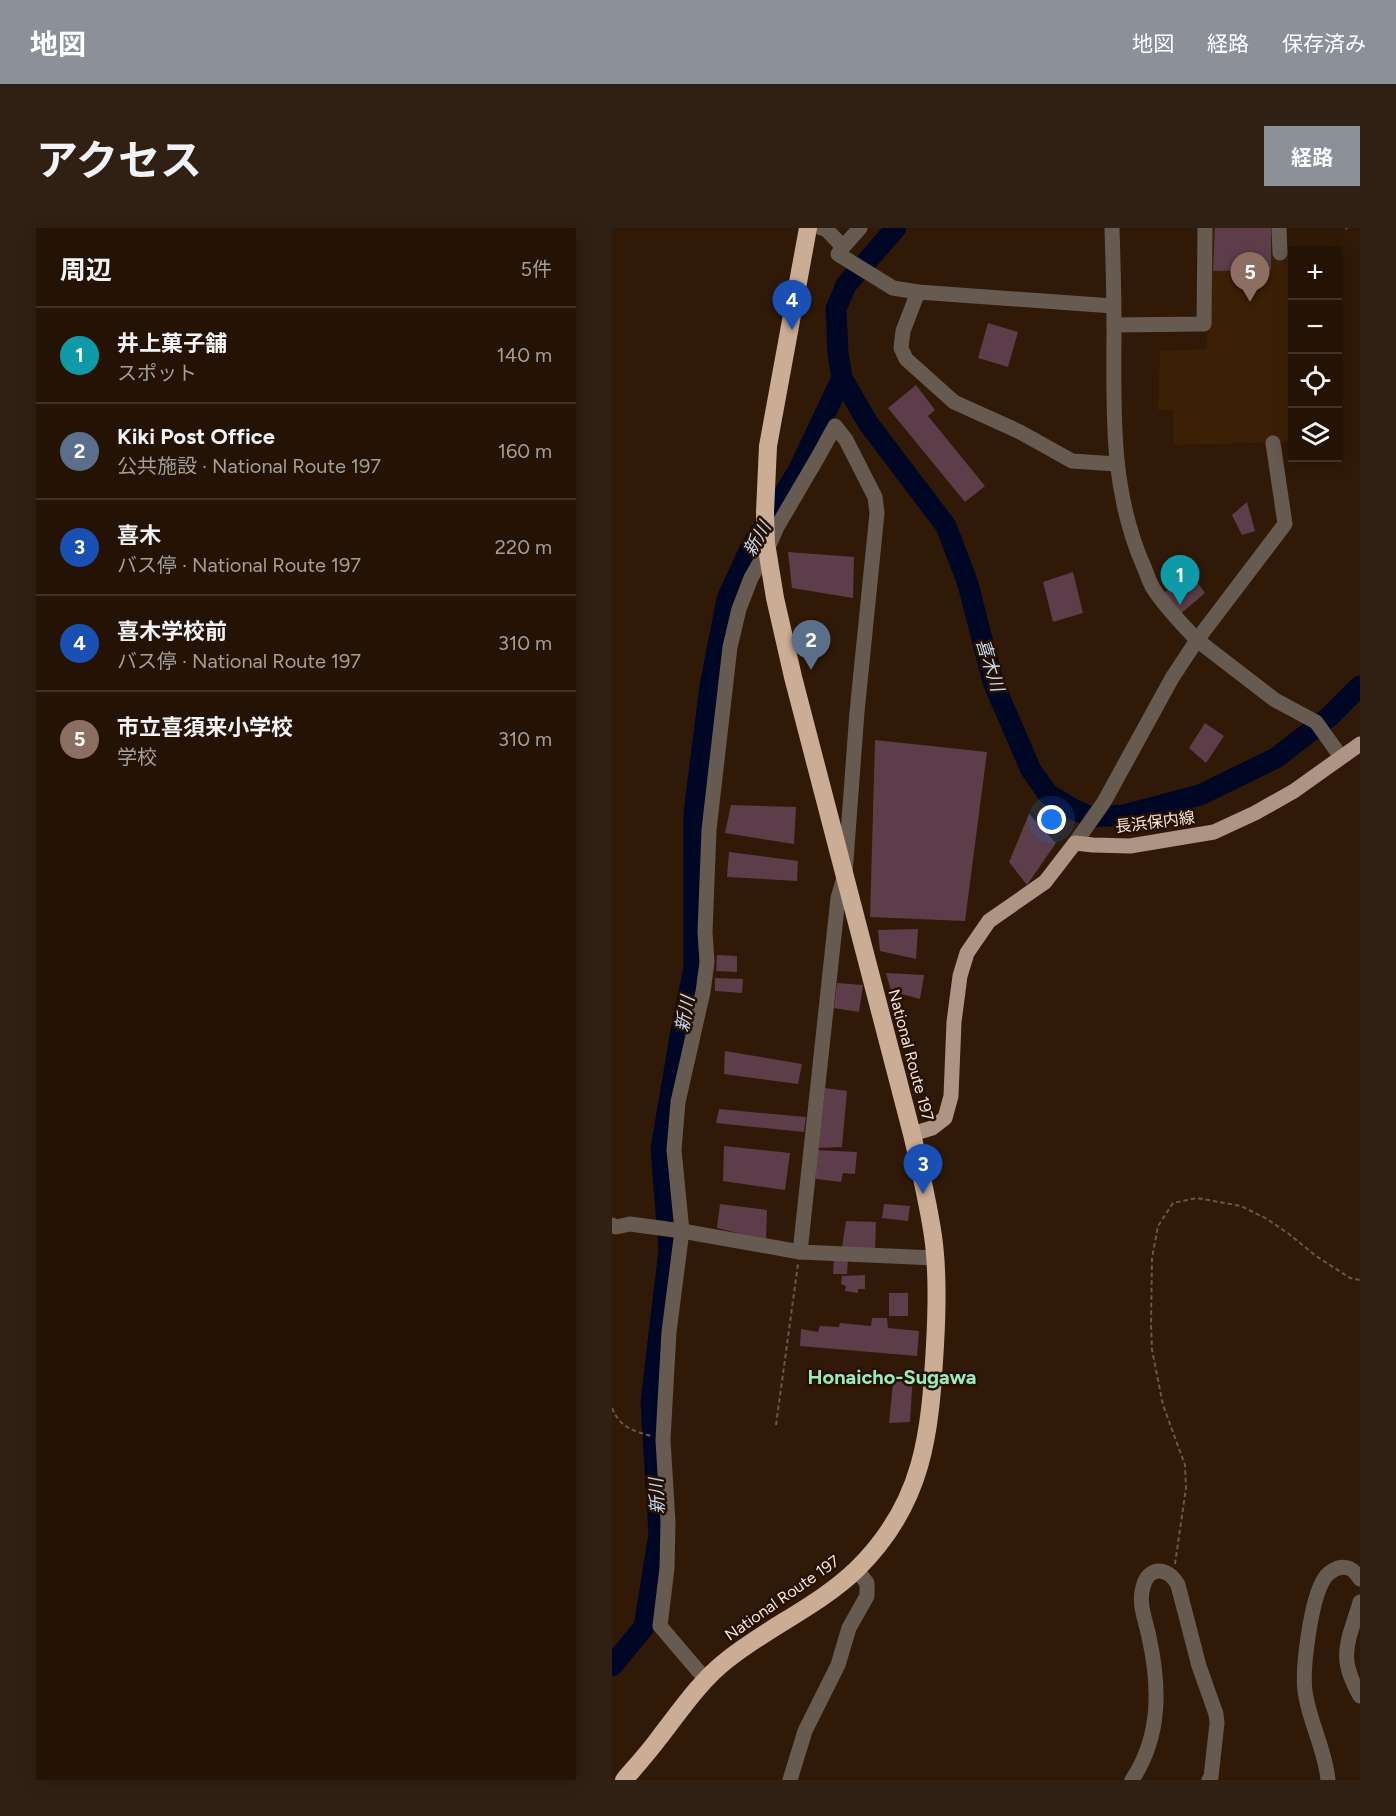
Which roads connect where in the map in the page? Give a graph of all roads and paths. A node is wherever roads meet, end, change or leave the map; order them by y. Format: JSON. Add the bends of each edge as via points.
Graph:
{"nodes":[{"id":1,"x":808,"y":228,"type":"edge"},
{"id":2,"x":821,"y":228,"type":"edge"},
{"id":3,"x":860,"y":228,"type":"edge"},
{"id":4,"x":1112,"y":228,"type":"edge"},
{"id":5,"x":1205,"y":228,"type":"edge"},
{"id":6,"x":1279,"y":228,"type":"edge"},
{"id":7,"x":843,"y":253,"type":"junction"},
{"id":8,"x":1280,"y":253,"type":"dead end"},
{"id":9,"x":918,"y":292,"type":"junction"},
{"id":10,"x":1113,"y":306,"type":"junction"},
{"id":11,"x":1114,"y":324,"type":"junction"},
{"id":12,"x":1273,"y":443,"type":"dead end"},
{"id":13,"x":1116,"y":464,"type":"junction"},
{"id":14,"x":766,"y":547,"type":"junction"},
{"id":15,"x":1197,"y":640,"type":"junction"},
{"id":16,"x":1360,"y":744,"type":"edge"},
{"id":17,"x":1339,"y":755,"type":"junction"},
{"id":18,"x":1078,"y":839,"type":"junction"},
{"id":19,"x":845,"y":874,"type":"junction"},
{"id":20,"x":912,"y":1134,"type":"junction"},
{"id":21,"x":612,"y":1225,"type":"edge"},
{"id":22,"x":682,"y":1231,"type":"junction"},
{"id":23,"x":800,"y":1252,"type":"junction"},
{"id":24,"x":935,"y":1258,"type":"junction"},
{"id":25,"x":1360,"y":1280,"type":"edge"},
{"id":26,"x":612,"y":1408,"type":"edge"},
{"id":27,"x":776,"y":1425,"type":"dead end"},
{"id":28,"x":663,"y":1440,"type":"junction"},
{"id":29,"x":856,"y":1569,"type":"junction"},
{"id":30,"x":1173,"y":1576,"type":"junction"},
{"id":31,"x":1360,"y":1579,"type":"edge"},
{"id":32,"x":1360,"y":1602,"type":"edge"},
{"id":33,"x":706,"y":1680,"type":"junction"},
{"id":34,"x":1360,"y":1696,"type":"edge"},
{"id":35,"x":624,"y":1780,"type":"edge"},
{"id":36,"x":790,"y":1780,"type":"edge"},
{"id":37,"x":1132,"y":1780,"type":"edge"},
{"id":38,"x":1209,"y":1780,"type":"edge"},
{"id":39,"x":1328,"y":1780,"type":"edge"}],
"edges":[{"from":1,"to":14,"type":"highway","name":"National Route 197","via":[[768,446]]},
{"from":2,"to":7,"type":"street","via":[[827,230]]},
{"from":3,"to":7,"type":"street"},
{"from":4,"to":10,"type":"street"},
{"from":5,"to":11,"type":"street","via":[[1204,324]]},
{"from":6,"to":8,"type":"street"},
{"from":7,"to":9,"type":"street","via":[[892,288]]},
{"from":9,"to":10,"type":"street"},
{"from":9,"to":13,"type":"street","via":[[901,348],[906,359],[954,402],[1072,461]]},
{"from":10,"to":11,"type":"street"},
{"from":11,"to":13,"type":"street"},
{"from":12,"to":15,"type":"street","via":[[1285,524]]},
{"from":13,"to":15,"type":"street","via":[[1125,517],[1152,587]]},
{"from":14,"to":19,"type":"highway","name":"National Route 197","via":[[793,677]]},
{"from":14,"to":19,"type":"street","via":[[835,426],[876,497],[877,513]]},
{"from":14,"to":22,"type":"street","via":[[739,609],[730,647],[709,830],[707,962],[678,1102],[675,1150]]},
{"from":15,"to":17,"type":"street","via":[[1275,700],[1316,722]]},
{"from":15,"to":18,"type":"street","via":[[1104,802]]},
{"from":16,"to":17,"type":"main road","name":"長浜保内線"},
{"from":17,"to":18,"type":"main road","name":"長浜保内線","via":[[1294,791],[1214,832],[1130,846],[1092,845]]},
{"from":18,"to":20,"type":"main road","via":[[1045,882],[989,921],[967,953],[960,976],[951,1096],[945,1118],[932,1128]]},
{"from":19,"to":20,"type":"highway","name":"National Route 197"},
{"from":19,"to":23,"type":"street","via":[[838,898]]},
{"from":20,"to":24,"type":"highway","name":"National Route 197"},
{"from":21,"to":22,"type":"street"},
{"from":22,"to":23,"type":"street"},
{"from":22,"to":28,"type":"street","via":[[669,1332]]},
{"from":23,"to":24,"type":"street"},
{"from":23,"to":27,"type":"path"},
{"from":24,"to":29,"type":"highway","name":"National Route 197","via":[[936,1327],[926,1443],[915,1482],[895,1522]]},
{"from":25,"to":30,"type":"path","via":[[1350,1278],[1267,1219],[1241,1206],[1197,1198],[1173,1203],[1163,1217],[1152,1258],[1152,1350],[1163,1405],[1185,1465],[1186,1488]]},
{"from":26,"to":28,"type":"path","via":[[625,1426]]},
{"from":28,"to":33,"type":"street","via":[[668,1522],[660,1626]]},
{"from":29,"to":33,"type":"highway","name":"National Route 197","via":[[828,1593],[757,1637]]},
{"from":29,"to":36,"type":"street","via":[[867,1583],[867,1596],[849,1628],[838,1665],[805,1731]]},
{"from":30,"to":37,"type":"street","via":[[1158,1571],[1143,1585],[1142,1609],[1153,1657],[1156,1699],[1148,1751]]},
{"from":30,"to":38,"type":"street","via":[[1216,1714]]},
{"from":31,"to":39,"type":"street","via":[[1355,1570],[1348,1568],[1330,1572],[1313,1613],[1307,1644],[1305,1692]]},
{"from":32,"to":34,"type":"street","via":[[1346,1653],[1346,1665]]},
{"from":33,"to":35,"type":"highway","name":"National Route 197"}]}
